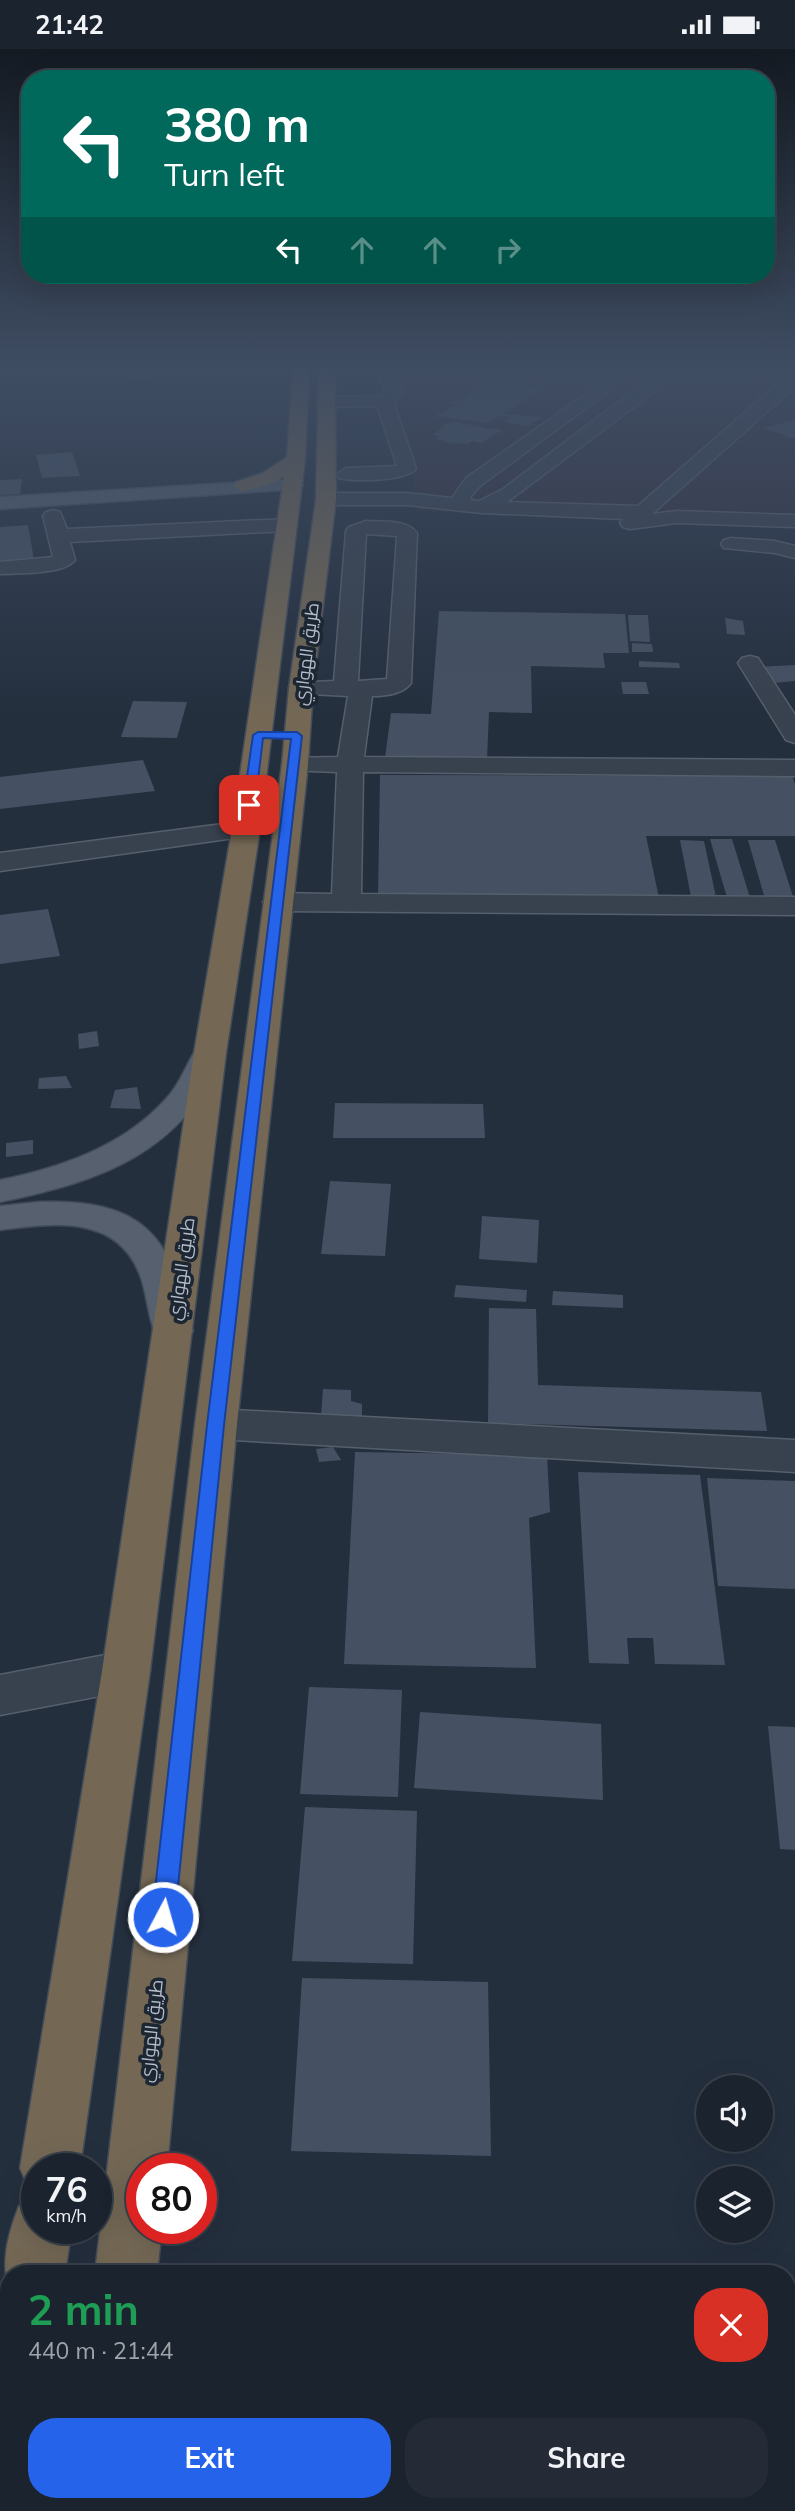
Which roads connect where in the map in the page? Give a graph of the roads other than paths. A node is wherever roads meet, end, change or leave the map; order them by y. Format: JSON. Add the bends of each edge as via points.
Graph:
{"nodes":[{"id":1,"x":291,"y":484,"type":"edge"},
{"id":2,"x":293,"y":484,"type":"edge"},
{"id":3,"x":330,"y":484,"type":"edge"},
{"id":4,"x":492,"y":484,"type":"edge"},
{"id":5,"x":520,"y":484,"type":"edge"},
{"id":6,"x":676,"y":484,"type":"edge"},
{"id":7,"x":290,"y":491,"type":"junction"},
{"id":8,"x":510,"y":493,"type":"junction"},
{"id":9,"x":659,"y":499,"type":"junction"},
{"id":10,"x":469,"y":501,"type":"junction"},
{"id":11,"x":0,"y":503,"type":"edge"},
{"id":12,"x":766,"y":503,"type":"dead end"},
{"id":13,"x":51,"y":511,"type":"dead end"},
{"id":14,"x":392,"y":513,"type":"junction"},
{"id":15,"x":795,"y":521,"type":"edge"},
{"id":16,"x":427,"y":526,"type":"dead end"},
{"id":17,"x":180,"y":529,"type":"junction"},
{"id":18,"x":59,"y":536,"type":"junction"},
{"id":19,"x":622,"y":537,"type":"dead end"},
{"id":20,"x":664,"y":540,"type":"dead end"},
{"id":21,"x":706,"y":543,"type":"dead end"},
{"id":22,"x":795,"y":552,"type":"edge"},
{"id":23,"x":181,"y":556,"type":"dead end"},
{"id":24,"x":0,"y":568,"type":"edge"},
{"id":25,"x":353,"y":590,"type":"junction"},
{"id":26,"x":404,"y":590,"type":"junction"},
{"id":27,"x":750,"y":663,"type":"dead end"},
{"id":28,"x":301,"y":688,"type":"junction"},
{"id":29,"x":354,"y":689,"type":"junction"},
{"id":30,"x":795,"y":735,"type":"edge"},
{"id":31,"x":283,"y":745,"type":"junction"},
{"id":32,"x":350,"y":764,"type":"junction"},
{"id":33,"x":795,"y":768,"type":"edge"},
{"id":34,"x":246,"y":829,"type":"junction"},
{"id":35,"x":0,"y":862,"type":"edge"},
{"id":36,"x":278,"y":902,"type":"junction"},
{"id":37,"x":346,"y":902,"type":"junction"},
{"id":38,"x":795,"y":905,"type":"edge"},
{"id":39,"x":210,"y":1053,"type":"junction"},
{"id":40,"x":0,"y":1191,"type":"edge"},
{"id":41,"x":0,"y":1219,"type":"edge"},
{"id":42,"x":173,"y":1331,"type":"junction"},
{"id":43,"x":216,"y":1425,"type":"junction"},
{"id":44,"x":795,"y":1456,"type":"edge"},
{"id":45,"x":126,"y":1671,"type":"junction"},
{"id":46,"x":0,"y":1695,"type":"edge"},
{"id":47,"x":52,"y":2153,"type":"edge"},
{"id":48,"x":39,"y":2244,"type":"edge"},
{"id":49,"x":35,"y":2265,"type":"edge"},
{"id":50,"x":127,"y":2265,"type":"edge"}],
"edges":[{"from":1,"to":7,"type":"highway","name":"طريق الهواري"},
{"from":2,"to":7,"type":"highway","name":"طريق الهواري"},
{"from":3,"to":7,"type":"street"},
{"from":4,"to":10,"type":"street"},
{"from":5,"to":8,"type":"street"},
{"from":6,"to":9,"type":"street"},
{"from":7,"to":10,"type":"street"},
{"from":7,"to":11,"type":"main road"},
{"from":7,"to":14,"type":"street"},
{"from":7,"to":17,"type":"street"},
{"from":7,"to":28,"type":"highway","name":"طريق الهواري"},
{"from":7,"to":31,"type":"highway","name":"طريق الهواري"},
{"from":8,"to":9,"type":"street"},
{"from":8,"to":10,"type":"street"},
{"from":9,"to":10,"type":"street","via":[[648,509],[631,513]]},
{"from":9,"to":12,"type":"street"},
{"from":13,"to":18,"type":"street"},
{"from":14,"to":15,"type":"street","via":[[613,524],[677,517]]},
{"from":14,"to":16,"type":"street","via":[[400,523]]},
{"from":17,"to":18,"type":"street","via":[[125,542]]},
{"from":17,"to":23,"type":"street"},
{"from":18,"to":24,"type":"street","via":[[62,561]]},
{"from":19,"to":20,"type":"street"},
{"from":21,"to":22,"type":"street"},
{"from":25,"to":26,"type":"street"},
{"from":25,"to":26,"type":"street","via":[[356,531],[379,527],[407,533]]},
{"from":25,"to":29,"type":"street"},
{"from":26,"to":29,"type":"street","via":[[399,684]]},
{"from":27,"to":30,"type":"street"},
{"from":28,"to":29,"type":"street"},
{"from":28,"to":31,"type":"highway","name":"طريق الهواري"},
{"from":29,"to":32,"type":"street"},
{"from":31,"to":32,"type":"street"},
{"from":31,"to":34,"type":"highway","name":"طريق الهواري"},
{"from":31,"to":36,"type":"highway","name":"طريق الهواري"},
{"from":32,"to":33,"type":"street"},
{"from":32,"to":37,"type":"street"},
{"from":34,"to":35,"type":"street"},
{"from":34,"to":39,"type":"highway","name":"طريق الهواري"},
{"from":36,"to":37,"type":"street"},
{"from":36,"to":43,"type":"highway","name":"طريق الهواري"},
{"from":37,"to":38,"type":"street"},
{"from":39,"to":40,"type":"main road","via":[[193,1090],[136,1141],[80,1170]]},
{"from":39,"to":42,"type":"highway","name":"طريق الهواري"},
{"from":41,"to":42,"type":"main road","via":[[79,1214],[127,1231],[153,1262]]},
{"from":42,"to":45,"type":"highway","name":"طريق الهواري"},
{"from":43,"to":44,"type":"street"},
{"from":43,"to":50,"type":"highway","name":"طريق الهواري"},
{"from":45,"to":46,"type":"street"},
{"from":45,"to":47,"type":"highway","name":"طريق الهواري"},
{"from":48,"to":49,"type":"highway"}]}
